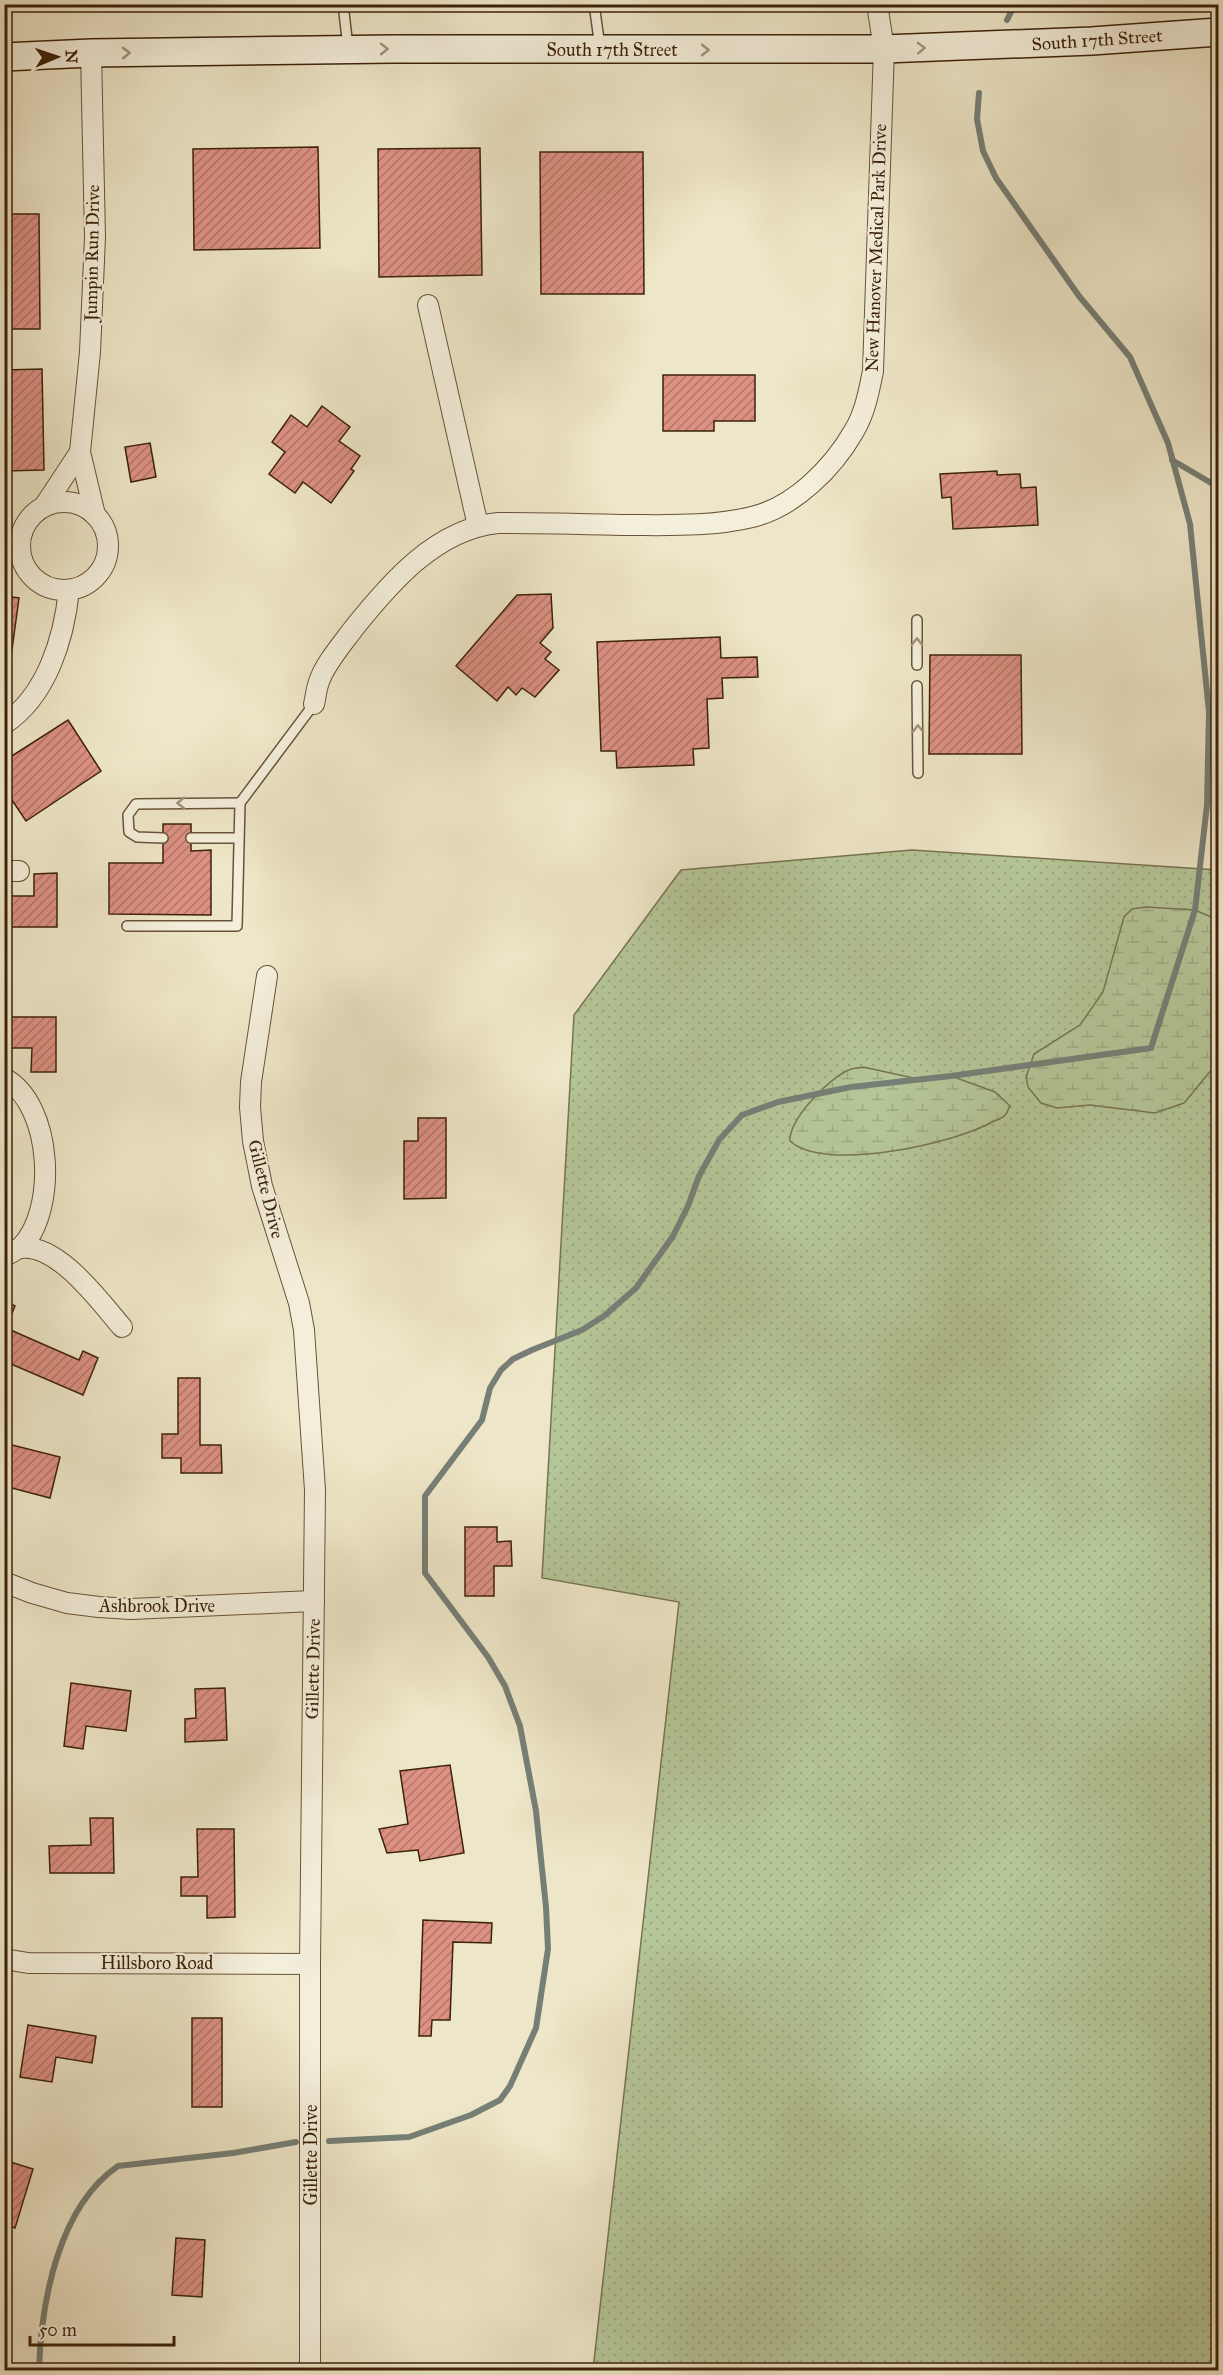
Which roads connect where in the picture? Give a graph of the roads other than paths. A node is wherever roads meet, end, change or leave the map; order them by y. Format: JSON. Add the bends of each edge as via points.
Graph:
{"nodes":[{"id":1,"x":343,"y":4,"type":"edge"},
{"id":2,"x":594,"y":4,"type":"edge"},
{"id":3,"x":877,"y":4,"type":"edge"},
{"id":4,"x":1218,"y":32,"type":"edge"},
{"id":5,"x":884,"y":49,"type":"junction"},
{"id":6,"x":348,"y":50,"type":"junction"},
{"id":7,"x":601,"y":50,"type":"junction"},
{"id":8,"x":91,"y":53,"type":"junction"},
{"id":9,"x":4,"y":57,"type":"edge"},
{"id":10,"x":428,"y":305,"type":"dead end"},
{"id":11,"x":80,"y":452,"type":"junction"},
{"id":12,"x":45,"y":505,"type":"junction"},
{"id":13,"x":95,"y":515,"type":"junction"},
{"id":14,"x":24,"y":526,"type":"junction"},
{"id":15,"x":478,"y":526,"type":"junction"},
{"id":16,"x":4,"y":533,"type":"edge"},
{"id":17,"x":4,"y":564,"type":"edge"},
{"id":18,"x":28,"y":572,"type":"junction"},
{"id":19,"x":69,"y":590,"type":"junction"},
{"id":20,"x":917,"y":620,"type":"dead end"},
{"id":21,"x":917,"y":665,"type":"dead end"},
{"id":22,"x":917,"y":686,"type":"dead end"},
{"id":23,"x":314,"y":704,"type":"joint"},
{"id":24,"x":4,"y":724,"type":"edge"},
{"id":25,"x":918,"y":773,"type":"dead end"},
{"id":26,"x":240,"y":803,"type":"junction"},
{"id":27,"x":163,"y":838,"type":"dead end"},
{"id":28,"x":191,"y":838,"type":"dead end"},
{"id":29,"x":237,"y":838,"type":"junction"},
{"id":30,"x":127,"y":927,"type":"dead end"},
{"id":31,"x":267,"y":976,"type":"dead end"},
{"id":32,"x":4,"y":1077,"type":"edge"},
{"id":33,"x":12,"y":1252,"type":"edge"},
{"id":34,"x":122,"y":1327,"type":"dead end"},
{"id":35,"x":4,"y":1582,"type":"edge"},
{"id":36,"x":314,"y":1602,"type":"junction"},
{"id":37,"x":4,"y":1959,"type":"edge"},
{"id":38,"x":310,"y":1964,"type":"junction"},
{"id":39,"x":310,"y":2370,"type":"edge"}],
"edges":[{"from":1,"to":6,"type":"lane"},
{"from":2,"to":7,"type":"lane"},
{"from":3,"to":5,"type":"street","name":"New Hanover Medical Park Drive"},
{"from":5,"to":4,"type":"main road","name":"South 17th Street","one_way":true},
{"from":7,"to":5,"type":"main road","name":"South 17th Street","one_way":true},
{"from":5,"to":15,"type":"street","name":"New Hanover Medical Park Drive","via":[[873,371],[855,430],[838,455],[787,501],[753,517],[680,525]]},
{"from":6,"to":7,"type":"main road","name":"South 17th Street","one_way":true},
{"from":8,"to":6,"type":"main road","name":"South 17th Street","one_way":true},
{"from":8,"to":9,"type":"main road","name":"South 17th Street"},
{"from":8,"to":11,"type":"street","name":"Jumpin Run Drive","via":[[94,248],[90,352]]},
{"from":10,"to":15,"type":"street"},
{"from":11,"to":12,"type":"street","name":"Jumpin Run Drive"},
{"from":11,"to":13,"type":"street","name":"Jumpin Run Drive"},
{"from":12,"to":13,"type":"street","via":[[70,501]]},
{"from":12,"to":14,"type":"street","name":"Jumpin Run Drive"},
{"from":13,"to":19,"type":"street","name":"Jumpin Run Drive","via":[[108,540],[105,563],[91,581]]},
{"from":14,"to":16,"type":"street","name":"Jumpin Run Drive"},
{"from":14,"to":18,"type":"street","via":[[19,551]]},
{"from":15,"to":23,"type":"street","name":"New Hanover Medical Park Drive","via":[[425,554],[382,593],[319,681]]},
{"from":17,"to":18,"type":"street"},
{"from":18,"to":19,"type":"street","via":[[46,587]]},
{"from":19,"to":24,"type":"street","via":[[60,639],[41,683],[32,699]]},
{"from":21,"to":20,"type":"lane","one_way":true},
{"from":25,"to":22,"type":"lane","one_way":true},
{"from":23,"to":26,"type":"lane"},
{"from":26,"to":27,"type":"lane","one_way":true,"via":[[136,804],[128,815],[129,832],[138,837]]},
{"from":26,"to":29,"type":"lane"},
{"from":28,"to":29,"type":"lane"},
{"from":29,"to":30,"type":"lane","via":[[237,926]]},
{"from":31,"to":36,"type":"street","name":"Gillette Drive","via":[[250,1107],[262,1186],[304,1330],[315,1490]]},
{"from":32,"to":33,"type":"street","via":[[16,1084],[32,1107],[43,1143],[41,1206],[32,1234]]},
{"from":33,"to":34,"type":"street","via":[[37,1250],[59,1261],[81,1278]]},
{"from":35,"to":36,"type":"street","name":"Ashbrook Drive","via":[[67,1603],[99,1607]]},
{"from":36,"to":38,"type":"street","name":"Gillette Drive"},
{"from":37,"to":38,"type":"street","name":"Hillsboro Road","via":[[28,1963]]},
{"from":38,"to":39,"type":"street","name":"Gillette Drive"}]}
